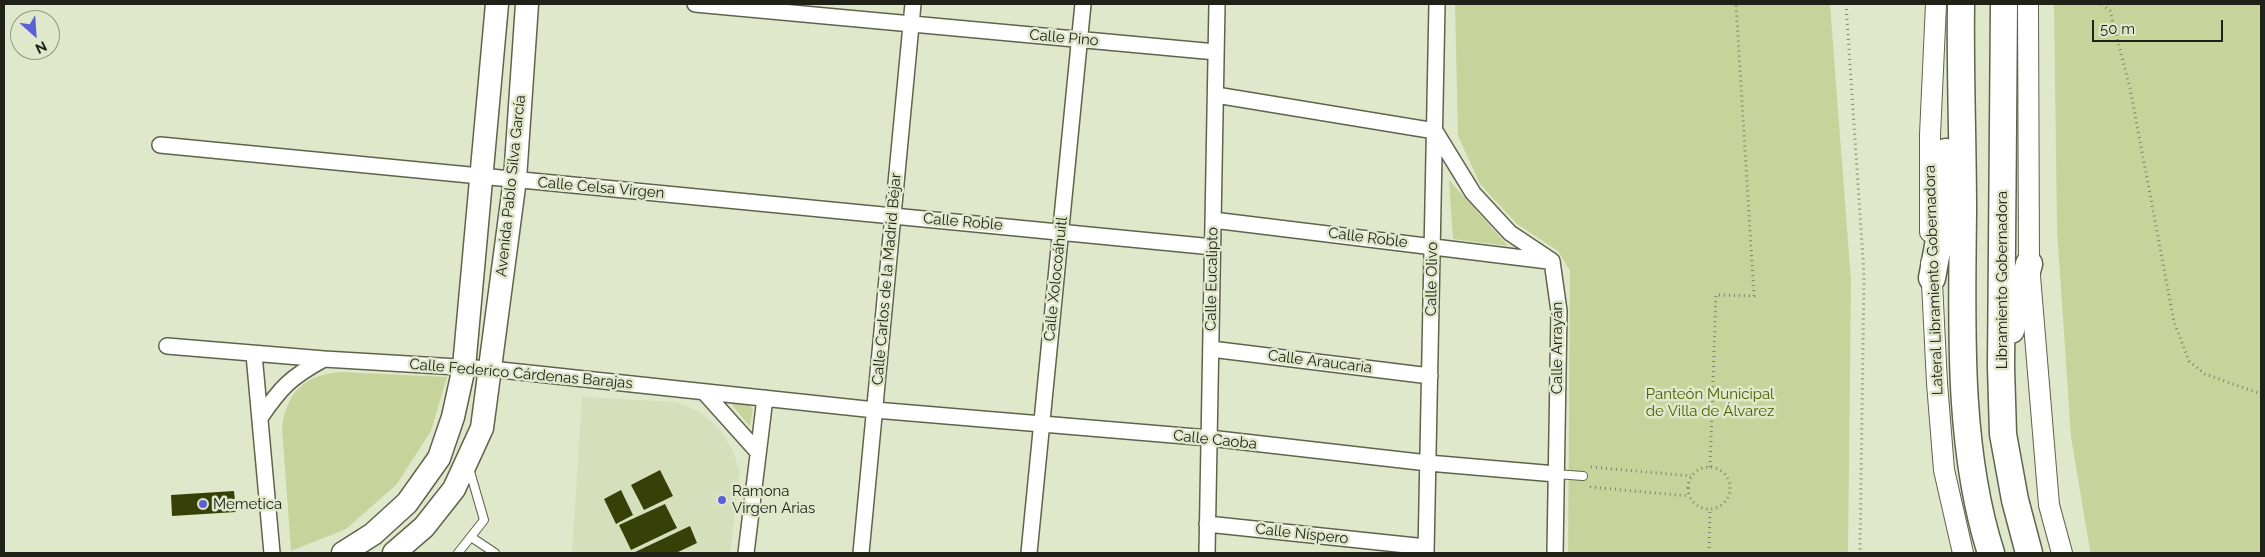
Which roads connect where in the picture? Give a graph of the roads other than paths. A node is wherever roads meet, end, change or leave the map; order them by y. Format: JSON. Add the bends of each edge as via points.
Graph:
{"nodes":[{"id":1,"x":497,"y":4,"type":"edge"},
{"id":2,"x":527,"y":4,"type":"edge"},
{"id":3,"x":696,"y":4,"type":"edge"},
{"id":4,"x":913,"y":4,"type":"edge"},
{"id":5,"x":1083,"y":4,"type":"edge"},
{"id":6,"x":1217,"y":4,"type":"edge"},
{"id":7,"x":1438,"y":4,"type":"edge"},
{"id":8,"x":1936,"y":4,"type":"edge"},
{"id":9,"x":1961,"y":4,"type":"edge"},
{"id":10,"x":2004,"y":4,"type":"edge"},
{"id":11,"x":2028,"y":4,"type":"edge"},
{"id":12,"x":911,"y":24,"type":"junction"},
{"id":13,"x":1079,"y":39,"type":"junction"},
{"id":14,"x":1216,"y":52,"type":"junction"},
{"id":15,"x":1960,"y":63,"type":"junction"},
{"id":16,"x":1216,"y":95,"type":"junction"},
{"id":17,"x":1435,"y":132,"type":"junction"},
{"id":18,"x":160,"y":146,"type":"dead end"},
{"id":19,"x":482,"y":176,"type":"junction"},
{"id":20,"x":515,"y":179,"type":"junction"},
{"id":21,"x":893,"y":216,"type":"junction"},
{"id":22,"x":1213,"y":220,"type":"junction"},
{"id":23,"x":1060,"y":232,"type":"junction"},
{"id":24,"x":1213,"y":246,"type":"junction"},
{"id":25,"x":1432,"y":246,"type":"junction"},
{"id":26,"x":1552,"y":261,"type":"junction"},
{"id":27,"x":2029,"y":264,"type":"junction"},
{"id":28,"x":1932,"y":278,"type":"junction"},
{"id":29,"x":167,"y":346,"type":"dead end"},
{"id":30,"x":1211,"y":349,"type":"junction"},
{"id":31,"x":254,"y":354,"type":"junction"},
{"id":32,"x":324,"y":359,"type":"junction"},
{"id":33,"x":464,"y":367,"type":"junction"},
{"id":34,"x":2001,"y":367,"type":"junction"},
{"id":35,"x":491,"y":369,"type":"junction"},
{"id":36,"x":1430,"y":376,"type":"junction"},
{"id":37,"x":704,"y":392,"type":"junction"},
{"id":38,"x":765,"y":398,"type":"junction"},
{"id":39,"x":875,"y":410,"type":"junction"},
{"id":40,"x":260,"y":418,"type":"junction"},
{"id":41,"x":1041,"y":424,"type":"junction"},
{"id":42,"x":1209,"y":438,"type":"junction"},
{"id":43,"x":757,"y":451,"type":"junction"},
{"id":44,"x":467,"y":460,"type":"junction"},
{"id":45,"x":1428,"y":463,"type":"junction"},
{"id":46,"x":1556,"y":474,"type":"junction"},
{"id":47,"x":1583,"y":476,"type":"road end"},
{"id":48,"x":1207,"y":524,"type":"junction"},
{"id":49,"x":471,"y":537,"type":"junction"},
{"id":50,"x":1426,"y":550,"type":"edge"},
{"id":51,"x":272,"y":553,"type":"edge"},
{"id":52,"x":343,"y":553,"type":"edge"},
{"id":53,"x":394,"y":553,"type":"edge"},
{"id":54,"x":458,"y":553,"type":"edge"},
{"id":55,"x":495,"y":553,"type":"edge"},
{"id":56,"x":746,"y":553,"type":"edge"},
{"id":57,"x":861,"y":553,"type":"edge"},
{"id":58,"x":1029,"y":553,"type":"edge"},
{"id":59,"x":1207,"y":553,"type":"edge"},
{"id":60,"x":1555,"y":553,"type":"edge"},
{"id":61,"x":1963,"y":553,"type":"edge"},
{"id":62,"x":1991,"y":553,"type":"edge"},
{"id":63,"x":2029,"y":553,"type":"edge"},
{"id":64,"x":2062,"y":553,"type":"edge"}],
"edges":[{"from":1,"to":19,"type":"main road","name":"Avenida Pablo Silva García"},
{"from":2,"to":20,"type":"main road","name":"Avenida Pablo Silva García"},
{"from":3,"to":12,"type":"street","name":"Calle Pino"},
{"from":4,"to":12,"type":"street","name":"Calle Carlos de la Madrid Béjar"},
{"from":5,"to":13,"type":"street","name":"Calle Xolocoáhuitl"},
{"from":6,"to":14,"type":"street","name":"Calle Eucalipto"},
{"from":7,"to":17,"type":"street","name":"Calle Olivo"},
{"from":8,"to":28,"type":"street","name":"Lateral Libramiento Gobernadora","via":[[1930,135]]},
{"from":9,"to":15,"type":"highway"},
{"from":10,"to":34,"type":"highway","name":"Libramiento Gobernadora"},
{"from":11,"to":27,"type":"street"},
{"from":12,"to":13,"type":"street","name":"Calle Pino"},
{"from":12,"to":21,"type":"street","name":"Calle Carlos de la Madrid Béjar"},
{"from":13,"to":14,"type":"street","name":"Calle Pino"},
{"from":13,"to":23,"type":"street","name":"Calle Xolocoáhuitl"},
{"from":14,"to":16,"type":"street","name":"Calle Eucalipto"},
{"from":15,"to":28,"type":"highway","via":[[1948,117],[1942,224]]},
{"from":15,"to":62,"type":"highway","via":[[1962,337],[1969,438],[1982,526]]},
{"from":16,"to":17,"type":"street"},
{"from":16,"to":22,"type":"street","name":"Calle Eucalipto"},
{"from":17,"to":25,"type":"street","name":"Calle Olivo"},
{"from":17,"to":26,"type":"street","via":[[1473,193],[1510,233]]},
{"from":18,"to":19,"type":"street","name":"Calle Celsa Virgen"},
{"from":19,"to":20,"type":"street","name":"Calle Celsa Virgen"},
{"from":19,"to":33,"type":"main road","name":"Avenida Pablo Silva García"},
{"from":20,"to":21,"type":"street","name":"Calle Celsa Virgen"},
{"from":20,"to":35,"type":"main road","name":"Avenida Pablo Silva García"},
{"from":21,"to":23,"type":"street","name":"Calle Roble"},
{"from":21,"to":39,"type":"street","name":"Calle Carlos de la Madrid Béjar"},
{"from":22,"to":24,"type":"street","name":"Calle Eucalipto"},
{"from":22,"to":25,"type":"street","name":"Calle Roble"},
{"from":23,"to":24,"type":"street","name":"Calle Roble"},
{"from":23,"to":41,"type":"street","name":"Calle Xolocoáhuitl"},
{"from":24,"to":30,"type":"street","name":"Calle Eucalipto"},
{"from":25,"to":26,"type":"street","name":"Calle Roble"},
{"from":25,"to":36,"type":"street","name":"Calle Olivo"},
{"from":26,"to":46,"type":"street","name":"Calle Arrayán","via":[[1559,311]]},
{"from":27,"to":34,"type":"highway"},
{"from":27,"to":64,"type":"street","via":[[2049,505]]},
{"from":28,"to":61,"type":"street","name":"Lateral Libramiento Gobernadora","via":[[1944,470]]},
{"from":29,"to":31,"type":"street","name":"Calle Federico Cárdenas Barajas"},
{"from":30,"to":36,"type":"street","name":"Calle Araucaria"},
{"from":30,"to":42,"type":"street","name":"Calle Eucalipto"},
{"from":31,"to":32,"type":"street","name":"Calle Federico Cárdenas Barajas"},
{"from":31,"to":40,"type":"street"},
{"from":32,"to":33,"type":"street","name":"Calle Federico Cárdenas Barajas"},
{"from":32,"to":40,"type":"street","via":[[304,370],[280,390]]},
{"from":33,"to":35,"type":"street","name":"Calle Federico Cárdenas Barajas"},
{"from":33,"to":52,"type":"main road","name":"Avenida Pablo Silva García","via":[[453,417],[439,458],[406,502],[373,534]]},
{"from":34,"to":63,"type":"highway","name":"Libramiento Gobernadora","via":[[2003,434]]},
{"from":35,"to":37,"type":"street","name":"Calle Federico Cárdenas Barajas"},
{"from":35,"to":44,"type":"main road","name":"Avenida Pablo Silva García","via":[[482,428]]},
{"from":36,"to":45,"type":"street","name":"Calle Olivo"},
{"from":37,"to":38,"type":"street","name":"Calle Federico Cárdenas Barajas"},
{"from":37,"to":43,"type":"street"},
{"from":38,"to":39,"type":"street","name":"Calle Federico Cárdenas Barajas"},
{"from":38,"to":43,"type":"street"},
{"from":39,"to":41,"type":"street","name":"Calle Caoba"},
{"from":39,"to":57,"type":"street","name":"Calle Carlos de la Madrid Béjar"},
{"from":40,"to":51,"type":"street"},
{"from":41,"to":42,"type":"street","name":"Calle Caoba"},
{"from":41,"to":58,"type":"street","name":"Calle Xolocoáhuitl"},
{"from":42,"to":45,"type":"street","name":"Calle Caoba"},
{"from":42,"to":48,"type":"street","name":"Calle Eucalipto"},
{"from":43,"to":56,"type":"street"},
{"from":44,"to":49,"type":"lane","via":[[484,520]]},
{"from":44,"to":53,"type":"main road","name":"Avenida Pablo Silva García","via":[[454,489],[424,527]]},
{"from":45,"to":46,"type":"street","name":"Calle Caoba"},
{"from":45,"to":50,"type":"street","name":"Calle Olivo"},
{"from":46,"to":47,"type":"lane"},
{"from":46,"to":60,"type":"street","name":"Calle Arrayán"},
{"from":48,"to":50,"type":"street","name":"Calle Níspero"},
{"from":48,"to":59,"type":"street","name":"Calle Eucalipto"},
{"from":49,"to":54,"type":"lane"},
{"from":49,"to":55,"type":"lane"}]}
